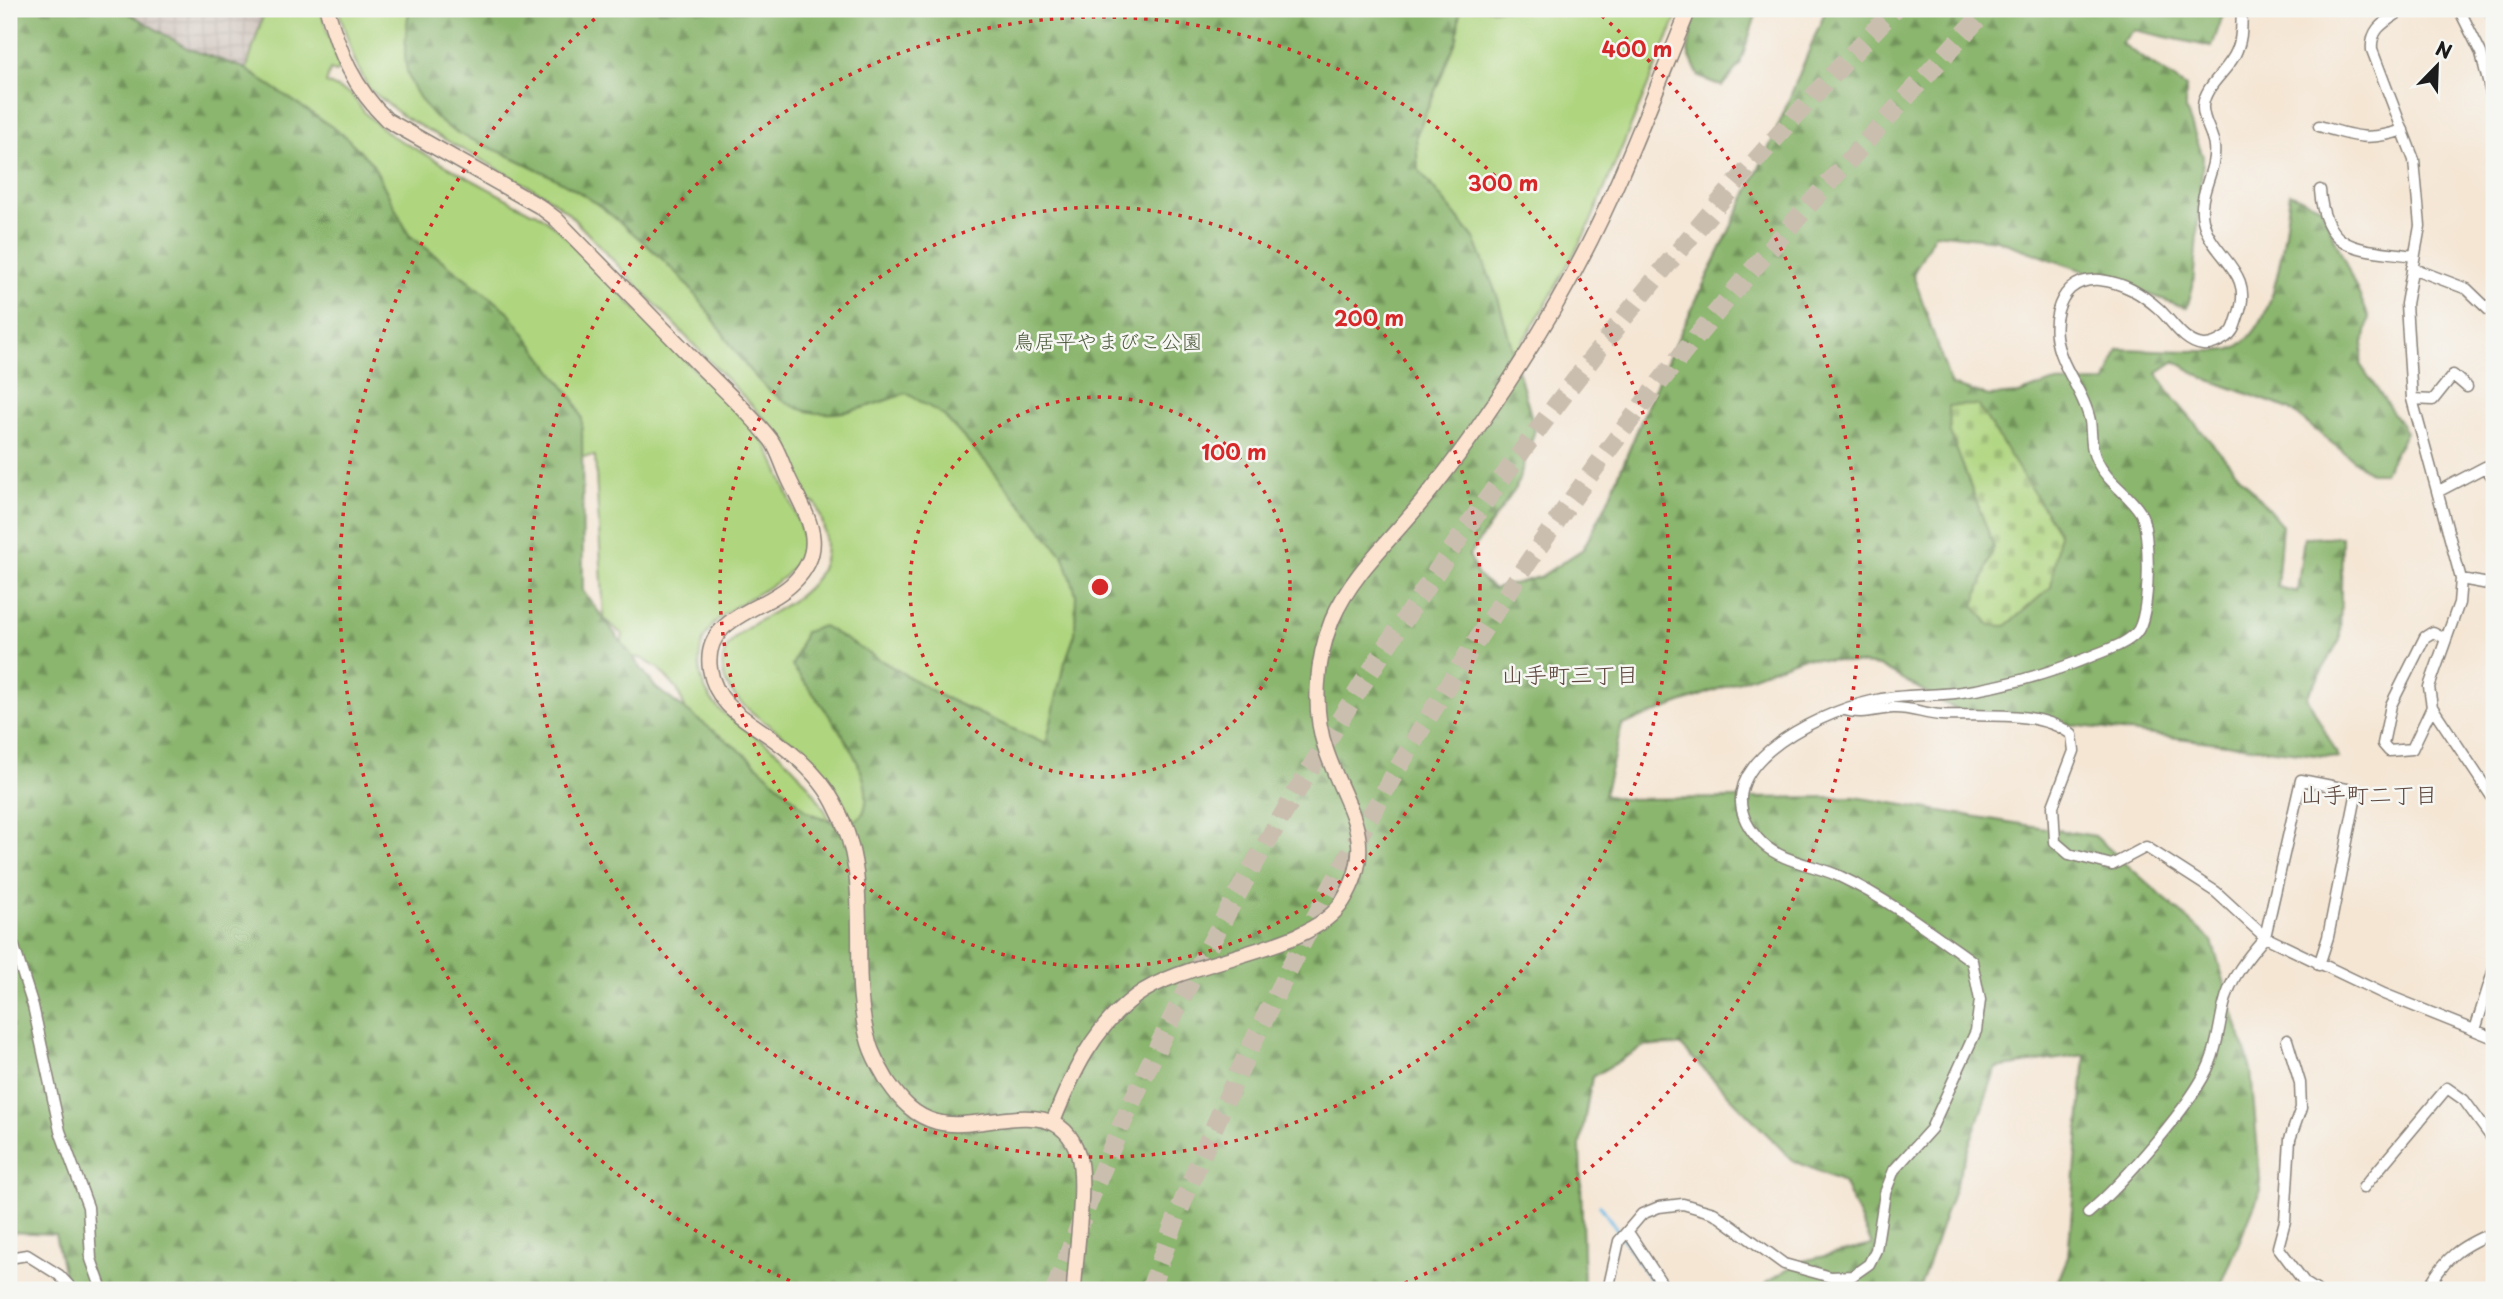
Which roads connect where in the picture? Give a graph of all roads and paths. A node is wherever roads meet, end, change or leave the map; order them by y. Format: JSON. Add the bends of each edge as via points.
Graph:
{"nodes":[{"id":1,"x":327,"y":9,"type":"edge"},
{"id":2,"x":1689,"y":9,"type":"edge"},
{"id":3,"x":2242,"y":9,"type":"edge"},
{"id":4,"x":2404,"y":9,"type":"edge"},
{"id":5,"x":2459,"y":9,"type":"edge"},
{"id":6,"x":2494,"y":106,"type":"edge"},
{"id":7,"x":2319,"y":126,"type":"dead end"},
{"id":8,"x":2403,"y":130,"type":"junction"},
{"id":9,"x":2320,"y":190,"type":"dead end"},
{"id":10,"x":2413,"y":262,"type":"junction"},
{"id":11,"x":2494,"y":315,"type":"edge"},
{"id":12,"x":2467,"y":387,"type":"dead end"},
{"id":13,"x":2412,"y":399,"type":"junction"},
{"id":14,"x":2494,"y":479,"type":"edge"},
{"id":15,"x":2439,"y":491,"type":"junction"},
{"id":16,"x":2461,"y":579,"type":"junction"},
{"id":17,"x":2494,"y":585,"type":"edge"},
{"id":18,"x":2445,"y":638,"type":"junction"},
{"id":19,"x":2432,"y":707,"type":"junction"},
{"id":20,"x":1844,"y":710,"type":"junction"},
{"id":21,"x":2494,"y":800,"type":"edge"},
{"id":22,"x":9,"y":930,"type":"edge"},
{"id":23,"x":2265,"y":937,"type":"junction"},
{"id":24,"x":2319,"y":965,"type":"junction"},
{"id":25,"x":2494,"y":969,"type":"edge"},
{"id":26,"x":2475,"y":1030,"type":"junction"},
{"id":27,"x":2494,"y":1038,"type":"edge"},
{"id":28,"x":2287,"y":1040,"type":"dead end"},
{"id":29,"x":1053,"y":1122,"type":"junction"},
{"id":30,"x":2494,"y":1141,"type":"edge"},
{"id":31,"x":2363,"y":1188,"type":"dead end"},
{"id":32,"x":2088,"y":1213,"type":"dead end"},
{"id":33,"x":1628,"y":1232,"type":"junction"},
{"id":34,"x":2494,"y":1232,"type":"edge"},
{"id":35,"x":9,"y":1258,"type":"edge"},
{"id":36,"x":73,"y":1290,"type":"edge"},
{"id":37,"x":102,"y":1290,"type":"edge"},
{"id":38,"x":1074,"y":1290,"type":"edge"},
{"id":39,"x":1608,"y":1290,"type":"edge"},
{"id":40,"x":1666,"y":1290,"type":"edge"},
{"id":41,"x":2316,"y":1290,"type":"edge"},
{"id":42,"x":2427,"y":1290,"type":"edge"}],
"edges":[{"from":1,"to":29,"type":"street","via":[[352,78],[380,113],[413,137],[555,218],[773,443],[813,530],[813,552],[788,589],[718,632],[710,652],[714,687],[734,713],[811,771],[834,803],[857,868],[865,1027],[879,1067],[898,1096],[912,1111],[938,1122],[967,1124],[1029,1116]]},
{"from":2,"to":29,"type":"street","via":[[1620,178],[1575,269],[1484,419],[1425,498],[1354,580],[1332,621],[1320,667],[1320,721],[1325,749],[1354,813],[1359,841],[1358,869],[1342,903],[1318,925],[1287,939],[1180,973],[1137,995],[1110,1018],[1090,1045]]},
{"from":3,"to":20,"type":"street","via":[[2237,52],[2203,106],[2215,150],[2202,205],[2203,222],[2242,284],[2242,307],[2232,334],[2202,346],[2185,337],[2144,296],[2106,281],[2088,279],[2073,285],[2057,313],[2057,345],[2089,417],[2094,457],[2142,513],[2147,531],[2145,611],[2137,633],[2046,674],[1955,693],[1872,701]]},
{"from":4,"to":8,"type":"street","via":[[2375,29],[2371,40]]},
{"from":5,"to":6,"type":"street","via":[[2481,53]]},
{"from":7,"to":8,"type":"street","via":[[2378,138]]},
{"from":8,"to":10,"type":"street","via":[[2414,160],[2420,202]]},
{"from":9,"to":10,"type":"street","via":[[2325,224],[2347,246]]},
{"from":10,"to":11,"type":"street","via":[[2467,289]]},
{"from":10,"to":13,"type":"street","via":[[2406,304]]},
{"from":12,"to":13,"type":"street","via":[[2453,376],[2433,400]]},
{"from":13,"to":15,"type":"street"},
{"from":14,"to":15,"type":"street","via":[[2484,467]]},
{"from":15,"to":16,"type":"street"},
{"from":16,"to":17,"type":"street"},
{"from":16,"to":18,"type":"street","via":[[2459,603]]},
{"from":18,"to":19,"type":"street","via":[[2429,687]]},
{"from":18,"to":19,"type":"street","via":[[2433,632],[2425,637],[2390,705],[2383,744],[2389,751],[2412,749]]},
{"from":19,"to":21,"type":"street"},
{"from":20,"to":23,"type":"street","via":[[1857,713],[1895,708],[1939,715],[2015,716],[2064,729],[2072,735],[2074,751],[2053,806],[2054,842],[2068,854],[2112,865],[2146,847],[2217,891]]},
{"from":20,"to":33,"type":"street","via":[[1763,755],[1740,788],[1740,808],[1766,847],[1838,876],[1882,900],[1972,961],[1980,1000],[1976,1031],[1931,1129],[1894,1170],[1885,1193],[1876,1250],[1869,1264],[1852,1276],[1831,1277],[1784,1264],[1714,1213],[1694,1206],[1659,1206],[1642,1214]]},
{"from":22,"to":37,"type":"street","via":[[33,1006],[60,1131],[88,1207],[91,1259]]},
{"from":23,"to":24,"type":"street"},
{"from":23,"to":24,"type":"street","via":[[2301,780],[2357,791]]},
{"from":23,"to":32,"type":"street","via":[[2232,982],[2218,1040],[2201,1080],[2113,1192]]},
{"from":24,"to":26,"type":"street"},
{"from":25,"to":26,"type":"street"},
{"from":26,"to":27,"type":"street"},
{"from":28,"to":41,"type":"street","via":[[2300,1083],[2301,1108],[2290,1139],[2285,1221],[2278,1247],[2305,1283]]},
{"from":29,"to":38,"type":"street","via":[[1070,1139],[1080,1166]]},
{"from":30,"to":31,"type":"street","via":[[2464,1100],[2447,1088]]},
{"from":33,"to":39,"type":"street","via":[[1619,1241]]},
{"from":33,"to":40,"type":"street"},
{"from":34,"to":42,"type":"street","via":[[2446,1259]]},
{"from":35,"to":36,"type":"street","via":[[27,1255],[60,1275]]}]}
